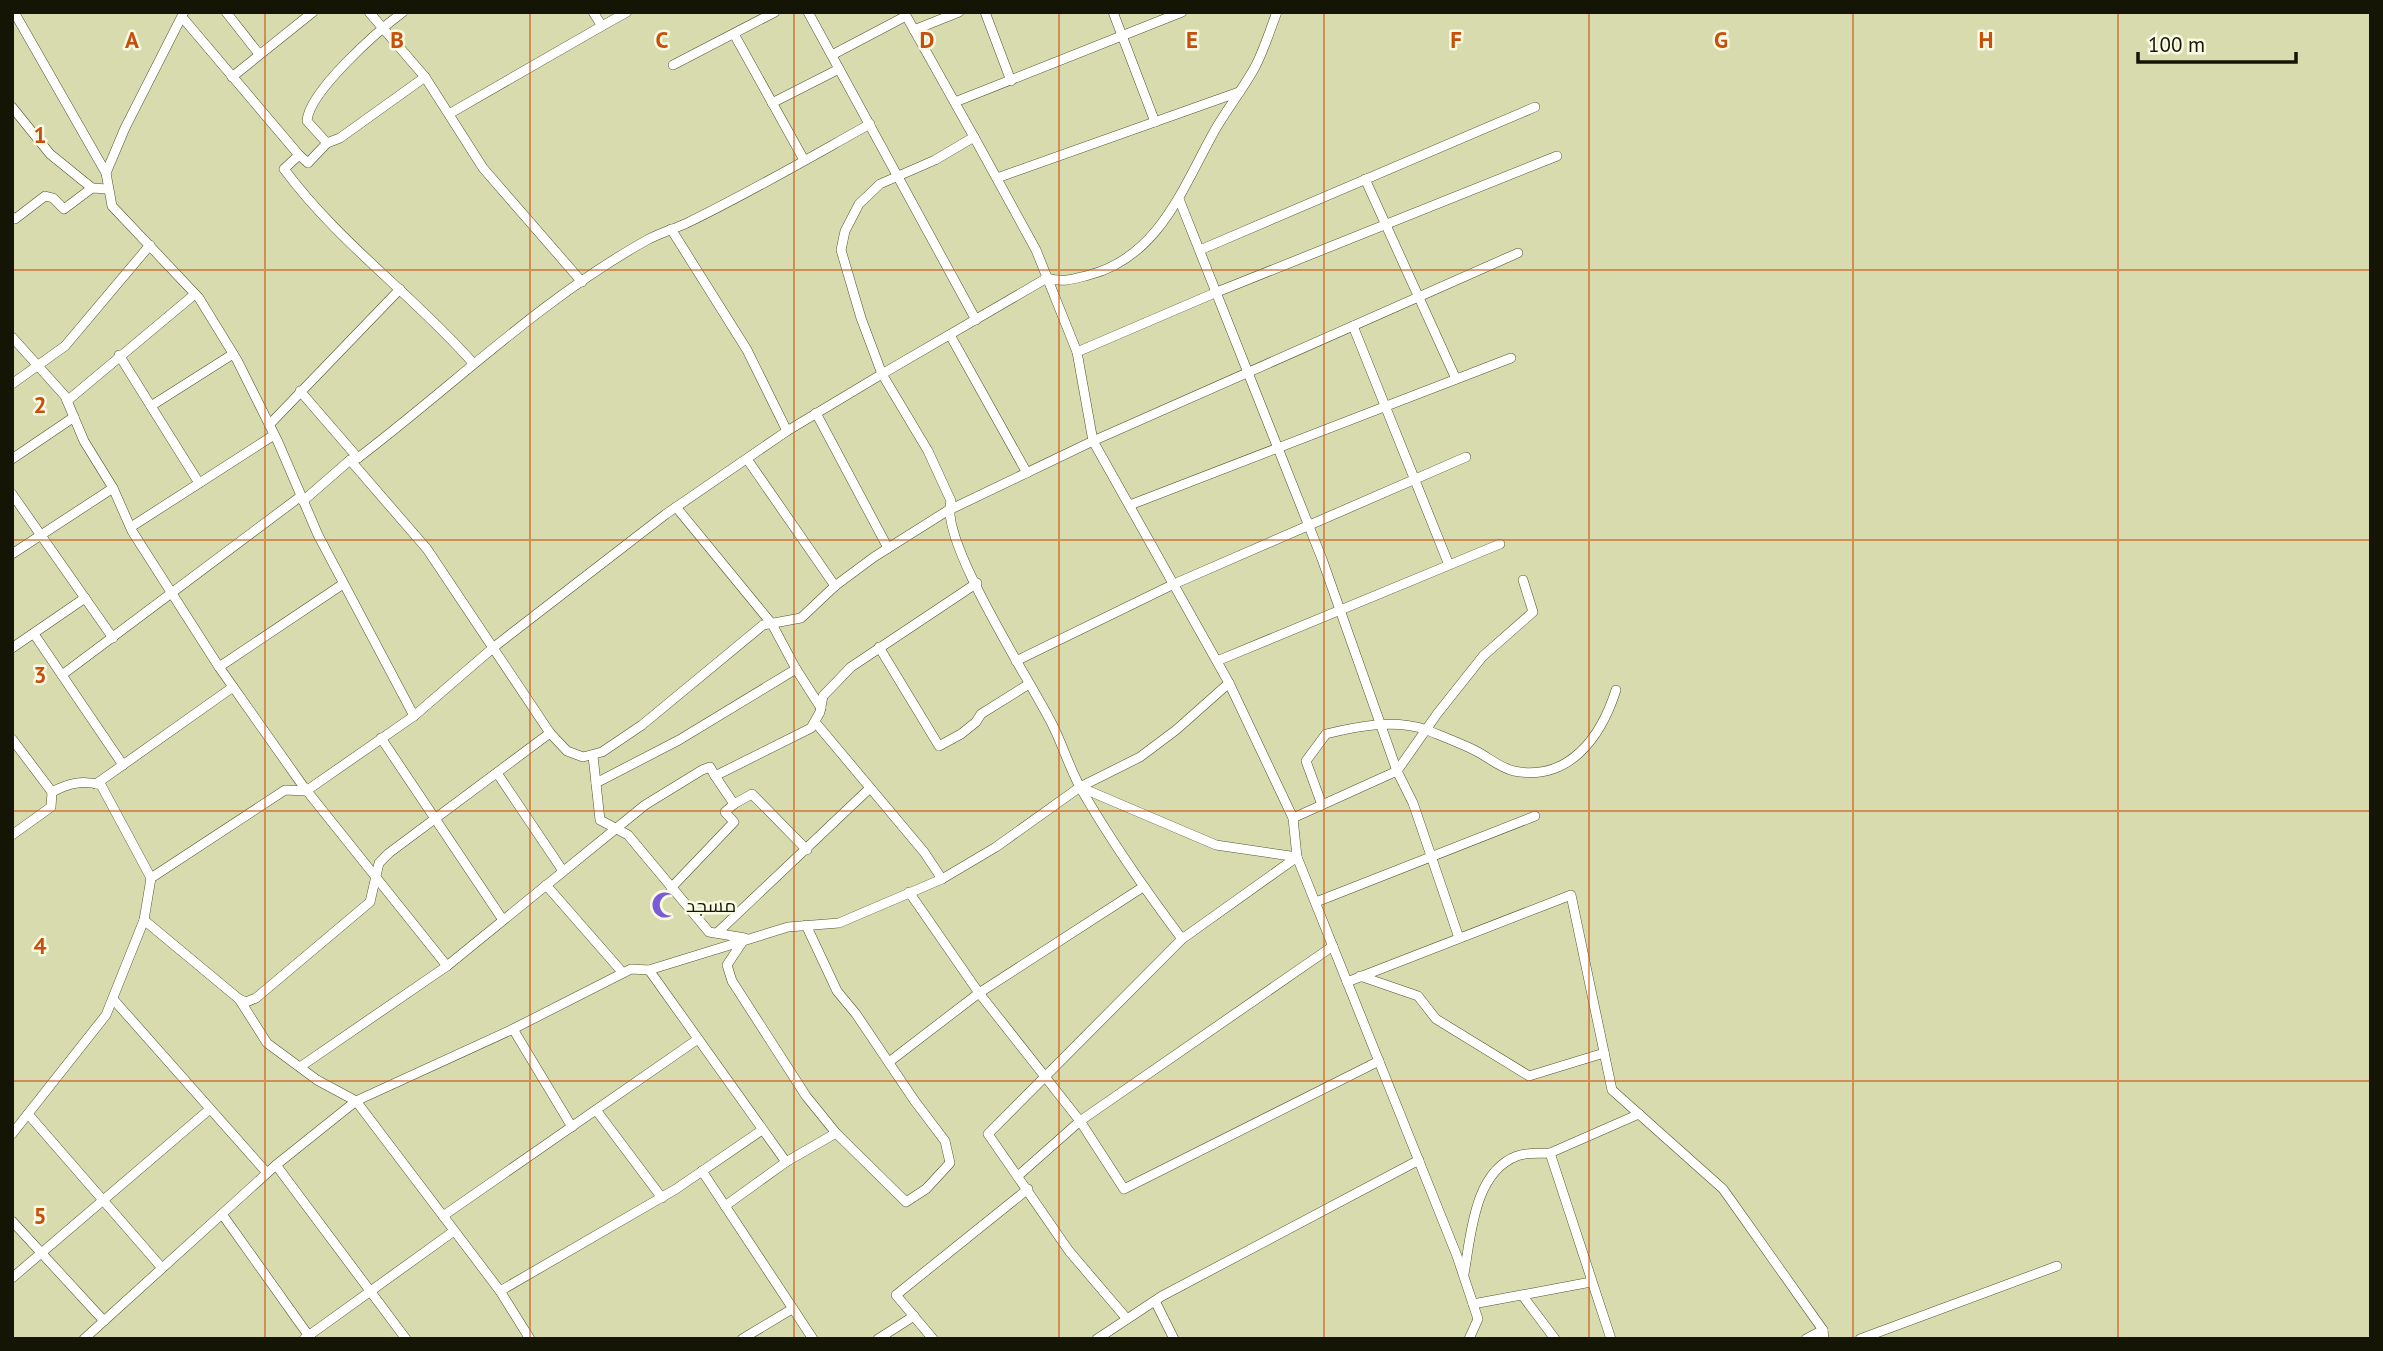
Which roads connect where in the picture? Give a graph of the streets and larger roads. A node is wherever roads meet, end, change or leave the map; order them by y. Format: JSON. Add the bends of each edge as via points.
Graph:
{"nodes":[{"id":1,"x":15,"y":12,"type":"edge"},
{"id":2,"x":226,"y":12,"type":"edge"},
{"id":3,"x":313,"y":12,"type":"edge"},
{"id":4,"x":369,"y":12,"type":"edge"},
{"id":5,"x":403,"y":12,"type":"edge"},
{"id":6,"x":593,"y":12,"type":"edge"},
{"id":7,"x":627,"y":12,"type":"edge"},
{"id":8,"x":775,"y":12,"type":"edge"},
{"id":9,"x":808,"y":12,"type":"edge"},
{"id":10,"x":959,"y":12,"type":"edge"},
{"id":11,"x":985,"y":12,"type":"edge"},
{"id":12,"x":1113,"y":12,"type":"edge"},
{"id":13,"x":1182,"y":12,"type":"edge"},
{"id":14,"x":1277,"y":12,"type":"edge"},
{"id":15,"x":905,"y":14,"type":"edge"},
{"id":16,"x":183,"y":15,"type":"edge"},
{"id":17,"x":602,"y":26,"type":"junction"},
{"id":18,"x":383,"y":27,"type":"junction"},
{"id":19,"x":914,"y":30,"type":"junction"},
{"id":20,"x":734,"y":34,"type":"junction"},
{"id":21,"x":1122,"y":36,"type":"junction"},
{"id":22,"x":259,"y":54,"type":"junction"},
{"id":23,"x":832,"y":55,"type":"junction"},
{"id":24,"x":673,"y":65,"type":"dead end"},
{"id":25,"x":839,"y":69,"type":"junction"},
{"id":26,"x":232,"y":77,"type":"junction"},
{"id":27,"x":425,"y":77,"type":"junction"},
{"id":28,"x":1011,"y":80,"type":"junction"},
{"id":29,"x":1239,"y":92,"type":"junction"},
{"id":30,"x":955,"y":102,"type":"junction"},
{"id":31,"x":772,"y":103,"type":"junction"},
{"id":32,"x":12,"y":107,"type":"edge"},
{"id":33,"x":1535,"y":107,"type":"dead end"},
{"id":34,"x":449,"y":114,"type":"junction"},
{"id":35,"x":1155,"y":122,"type":"junction"},
{"id":36,"x":870,"y":124,"type":"junction"},
{"id":37,"x":974,"y":137,"type":"junction"},
{"id":38,"x":327,"y":142,"type":"junction"},
{"id":39,"x":299,"y":155,"type":"junction"},
{"id":40,"x":1557,"y":156,"type":"dead end"},
{"id":41,"x":804,"y":160,"type":"junction"},
{"id":42,"x":106,"y":173,"type":"junction"},
{"id":43,"x":997,"y":178,"type":"junction"},
{"id":44,"x":897,"y":179,"type":"junction"},
{"id":45,"x":1365,"y":179,"type":"junction"},
{"id":46,"x":92,"y":188,"type":"junction"},
{"id":47,"x":107,"y":189,"type":"junction"},
{"id":48,"x":1179,"y":199,"type":"junction"},
{"id":49,"x":13,"y":219,"type":"edge"},
{"id":50,"x":1385,"y":224,"type":"junction"},
{"id":51,"x":671,"y":229,"type":"junction"},
{"id":52,"x":150,"y":245,"type":"junction"},
{"id":53,"x":1200,"y":250,"type":"junction"},
{"id":54,"x":1518,"y":253,"type":"dead end"},
{"id":55,"x":1048,"y":278,"type":"junction"},
{"id":56,"x":582,"y":282,"type":"junction"},
{"id":57,"x":400,"y":289,"type":"junction"},
{"id":58,"x":1217,"y":292,"type":"junction"},
{"id":59,"x":195,"y":294,"type":"junction"},
{"id":60,"x":1418,"y":297,"type":"junction"},
{"id":61,"x":976,"y":320,"type":"junction"},
{"id":62,"x":1353,"y":326,"type":"junction"},
{"id":63,"x":950,"y":335,"type":"junction"},
{"id":64,"x":12,"y":337,"type":"edge"},
{"id":65,"x":1077,"y":352,"type":"junction"},
{"id":66,"x":233,"y":354,"type":"junction"},
{"id":67,"x":119,"y":355,"type":"junction"},
{"id":68,"x":1511,"y":358,"type":"dead end"},
{"id":69,"x":473,"y":363,"type":"junction"},
{"id":70,"x":37,"y":364,"type":"junction"},
{"id":71,"x":1249,"y":372,"type":"junction"},
{"id":72,"x":882,"y":374,"type":"junction"},
{"id":73,"x":1456,"y":379,"type":"junction"},
{"id":74,"x":12,"y":384,"type":"edge"},
{"id":75,"x":300,"y":391,"type":"junction"},
{"id":76,"x":67,"y":401,"type":"junction"},
{"id":77,"x":152,"y":406,"type":"junction"},
{"id":78,"x":1385,"y":407,"type":"junction"},
{"id":79,"x":816,"y":413,"type":"junction"},
{"id":80,"x":74,"y":417,"type":"junction"},
{"id":81,"x":269,"y":425,"type":"junction"},
{"id":82,"x":787,"y":431,"type":"junction"},
{"id":83,"x":274,"y":435,"type":"junction"},
{"id":84,"x":1093,"y":441,"type":"junction"},
{"id":85,"x":1279,"y":447,"type":"junction"},
{"id":86,"x":1466,"y":457,"type":"dead end"},
{"id":87,"x":12,"y":459,"type":"edge"},
{"id":88,"x":354,"y":459,"type":"junction"},
{"id":89,"x":747,"y":459,"type":"junction"},
{"id":90,"x":1027,"y":473,"type":"junction"},
{"id":91,"x":1415,"y":480,"type":"junction"},
{"id":92,"x":199,"y":483,"type":"junction"},
{"id":93,"x":113,"y":488,"type":"junction"},
{"id":94,"x":12,"y":494,"type":"edge"},
{"id":95,"x":302,"y":498,"type":"junction"},
{"id":96,"x":1130,"y":505,"type":"junction"},
{"id":97,"x":676,"y":507,"type":"junction"},
{"id":98,"x":947,"y":512,"type":"junction"},
{"id":99,"x":1310,"y":526,"type":"junction"},
{"id":100,"x":131,"y":527,"type":"junction"},
{"id":101,"x":41,"y":535,"type":"junction"},
{"id":102,"x":1500,"y":544,"type":"dead end"},
{"id":103,"x":888,"y":548,"type":"junction"},
{"id":104,"x":12,"y":554,"type":"edge"},
{"id":105,"x":1448,"y":565,"type":"junction"},
{"id":106,"x":1523,"y":580,"type":"dead end"},
{"id":107,"x":977,"y":583,"type":"junction"},
{"id":108,"x":343,"y":584,"type":"junction"},
{"id":109,"x":1174,"y":584,"type":"junction"},
{"id":110,"x":835,"y":586,"type":"junction"},
{"id":111,"x":173,"y":594,"type":"junction"},
{"id":112,"x":85,"y":598,"type":"junction"},
{"id":113,"x":1341,"y":609,"type":"junction"},
{"id":114,"x":772,"y":624,"type":"junction"},
{"id":115,"x":34,"y":634,"type":"junction"},
{"id":116,"x":113,"y":638,"type":"junction"},
{"id":117,"x":494,"y":647,"type":"junction"},
{"id":118,"x":879,"y":647,"type":"junction"},
{"id":119,"x":12,"y":648,"type":"edge"},
{"id":120,"x":1016,"y":660,"type":"junction"},
{"id":121,"x":1217,"y":661,"type":"junction"},
{"id":122,"x":219,"y":667,"type":"junction"},
{"id":123,"x":796,"y":669,"type":"junction"},
{"id":124,"x":62,"y":675,"type":"junction"},
{"id":125,"x":1229,"y":682,"type":"junction"},
{"id":126,"x":1029,"y":684,"type":"junction"},
{"id":127,"x":233,"y":687,"type":"junction"},
{"id":128,"x":1616,"y":690,"type":"dead end"},
{"id":129,"x":821,"y":708,"type":"junction"},
{"id":130,"x":414,"y":716,"type":"junction"},
{"id":131,"x":815,"y":722,"type":"junction"},
{"id":132,"x":1380,"y":725,"type":"junction"},
{"id":133,"x":1425,"y":730,"type":"junction"},
{"id":134,"x":551,"y":733,"type":"junction"},
{"id":135,"x":381,"y":738,"type":"junction"},
{"id":136,"x":12,"y":739,"type":"edge"},
{"id":137,"x":593,"y":756,"type":"junction"},
{"id":138,"x":123,"y":765,"type":"junction"},
{"id":139,"x":1397,"y":771,"type":"junction"},
{"id":140,"x":497,"y":774,"type":"junction"},
{"id":141,"x":715,"y":776,"type":"junction"},
{"id":142,"x":96,"y":783,"type":"junction"},
{"id":143,"x":596,"y":783,"type":"junction"},
{"id":144,"x":870,"y":788,"type":"junction"},
{"id":145,"x":1080,"y":788,"type":"junction"},
{"id":146,"x":306,"y":791,"type":"junction"},
{"id":147,"x":52,"y":792,"type":"junction"},
{"id":148,"x":734,"y":804,"type":"junction"},
{"id":149,"x":1322,"y":805,"type":"junction"},
{"id":150,"x":1535,"y":816,"type":"dead end"},
{"id":151,"x":1293,"y":818,"type":"junction"},
{"id":152,"x":436,"y":819,"type":"junction"},
{"id":153,"x":616,"y":828,"type":"junction"},
{"id":154,"x":12,"y":835,"type":"edge"},
{"id":155,"x":807,"y":850,"type":"junction"},
{"id":156,"x":1431,"y":855,"type":"junction"},
{"id":157,"x":1297,"y":857,"type":"junction"},
{"id":158,"x":563,"y":871,"type":"junction"},
{"id":159,"x":376,"y":876,"type":"junction"},
{"id":160,"x":151,"y":878,"type":"junction"},
{"id":161,"x":942,"y":879,"type":"junction"},
{"id":162,"x":546,"y":885,"type":"junction"},
{"id":163,"x":1143,"y":887,"type":"junction"},
{"id":164,"x":671,"y":888,"type":"junction"},
{"id":165,"x":909,"y":892,"type":"junction"},
{"id":166,"x":1316,"y":902,"type":"junction"},
{"id":167,"x":144,"y":920,"type":"junction"},
{"id":168,"x":503,"y":920,"type":"junction"},
{"id":169,"x":806,"y":925,"type":"junction"},
{"id":170,"x":717,"y":933,"type":"junction"},
{"id":171,"x":1459,"y":938,"type":"junction"},
{"id":172,"x":745,"y":939,"type":"junction"},
{"id":173,"x":1182,"y":939,"type":"junction"},
{"id":174,"x":1333,"y":946,"type":"junction"},
{"id":175,"x":447,"y":966,"type":"junction"},
{"id":176,"x":649,"y":970,"type":"junction"},
{"id":177,"x":623,"y":973,"type":"junction"},
{"id":178,"x":1360,"y":976,"type":"junction"},
{"id":179,"x":1347,"y":982,"type":"junction"},
{"id":180,"x":979,"y":993,"type":"junction"},
{"id":181,"x":113,"y":999,"type":"junction"},
{"id":182,"x":239,"y":999,"type":"junction"},
{"id":183,"x":513,"y":1029,"type":"junction"},
{"id":184,"x":698,"y":1039,"type":"junction"},
{"id":185,"x":1604,"y":1053,"type":"junction"},
{"id":186,"x":1379,"y":1061,"type":"junction"},
{"id":187,"x":889,"y":1062,"type":"junction"},
{"id":188,"x":300,"y":1068,"type":"junction"},
{"id":189,"x":1044,"y":1075,"type":"junction"},
{"id":190,"x":356,"y":1101,"type":"junction"},
{"id":191,"x":210,"y":1109,"type":"junction"},
{"id":192,"x":596,"y":1110,"type":"junction"},
{"id":193,"x":29,"y":1114,"type":"junction"},
{"id":194,"x":1639,"y":1114,"type":"junction"},
{"id":195,"x":1080,"y":1121,"type":"junction"},
{"id":196,"x":572,"y":1126,"type":"junction"},
{"id":197,"x":762,"y":1130,"type":"junction"},
{"id":198,"x":836,"y":1133,"type":"junction"},
{"id":199,"x":12,"y":1134,"type":"edge"},
{"id":200,"x":1550,"y":1153,"type":"junction"},
{"id":201,"x":1419,"y":1160,"type":"junction"},
{"id":202,"x":786,"y":1162,"type":"junction"},
{"id":203,"x":276,"y":1165,"type":"junction"},
{"id":204,"x":702,"y":1171,"type":"junction"},
{"id":205,"x":267,"y":1173,"type":"junction"},
{"id":206,"x":1019,"y":1175,"type":"junction"},
{"id":207,"x":1028,"y":1189,"type":"junction"},
{"id":208,"x":662,"y":1198,"type":"junction"},
{"id":209,"x":103,"y":1200,"type":"junction"},
{"id":210,"x":725,"y":1206,"type":"junction"},
{"id":211,"x":222,"y":1214,"type":"junction"},
{"id":212,"x":443,"y":1216,"type":"junction"},
{"id":213,"x":12,"y":1220,"type":"edge"},
{"id":214,"x":454,"y":1231,"type":"junction"},
{"id":215,"x":42,"y":1253,"type":"junction"},
{"id":216,"x":2057,"y":1266,"type":"dead end"},
{"id":217,"x":162,"y":1268,"type":"junction"},
{"id":218,"x":1464,"y":1276,"type":"junction"},
{"id":219,"x":12,"y":1278,"type":"edge"},
{"id":220,"x":1591,"y":1282,"type":"junction"},
{"id":221,"x":372,"y":1290,"type":"junction"},
{"id":222,"x":500,"y":1291,"type":"junction"},
{"id":223,"x":1154,"y":1301,"type":"junction"},
{"id":224,"x":1473,"y":1304,"type":"junction"},
{"id":225,"x":792,"y":1309,"type":"junction"},
{"id":226,"x":914,"y":1315,"type":"junction"},
{"id":227,"x":1127,"y":1319,"type":"junction"},
{"id":228,"x":104,"y":1321,"type":"junction"},
{"id":229,"x":1824,"y":1335,"type":"edge"},
{"id":230,"x":89,"y":1337,"type":"edge"},
{"id":231,"x":308,"y":1338,"type":"edge"},
{"id":232,"x":406,"y":1339,"type":"edge"},
{"id":233,"x":530,"y":1339,"type":"edge"},
{"id":234,"x":742,"y":1339,"type":"edge"},
{"id":235,"x":813,"y":1339,"type":"edge"},
{"id":236,"x":878,"y":1339,"type":"edge"},
{"id":237,"x":933,"y":1339,"type":"edge"},
{"id":238,"x":1097,"y":1339,"type":"edge"},
{"id":239,"x":1174,"y":1339,"type":"edge"},
{"id":240,"x":1469,"y":1339,"type":"edge"},
{"id":241,"x":1555,"y":1339,"type":"edge"},
{"id":242,"x":1611,"y":1339,"type":"edge"},
{"id":243,"x":1806,"y":1339,"type":"edge"},
{"id":244,"x":1860,"y":1339,"type":"edge"}],
"edges":[{"from":1,"to":42,"type":"street"},
{"from":2,"to":22,"type":"street"},
{"from":3,"to":22,"type":"street"},
{"from":4,"to":18,"type":"street"},
{"from":5,"to":18,"type":"street"},
{"from":6,"to":17,"type":"street"},
{"from":7,"to":17,"type":"street"},
{"from":8,"to":20,"type":"street"},
{"from":9,"to":23,"type":"street"},
{"from":10,"to":19,"type":"street"},
{"from":11,"to":28,"type":"street"},
{"from":12,"to":21,"type":"street"},
{"from":13,"to":21,"type":"street"},
{"from":14,"to":29,"type":"street","via":[[1256,65]]},
{"from":15,"to":19,"type":"street"},
{"from":15,"to":23,"type":"street"},
{"from":16,"to":26,"type":"street"},
{"from":16,"to":42,"type":"street"},
{"from":17,"to":34,"type":"street"},
{"from":18,"to":27,"type":"street"},
{"from":18,"to":38,"type":"street","via":[[344,64],[312,107],[307,121]]},
{"from":19,"to":30,"type":"street"},
{"from":20,"to":24,"type":"street"},
{"from":20,"to":31,"type":"street"},
{"from":21,"to":28,"type":"street"},
{"from":21,"to":35,"type":"street"},
{"from":22,"to":26,"type":"street"},
{"from":23,"to":25,"type":"street"},
{"from":25,"to":31,"type":"street"},
{"from":25,"to":36,"type":"street"},
{"from":26,"to":39,"type":"street"},
{"from":27,"to":34,"type":"street"},
{"from":27,"to":38,"type":"street","via":[[340,138]]},
{"from":28,"to":30,"type":"street"},
{"from":29,"to":35,"type":"street"},
{"from":29,"to":48,"type":"street"},
{"from":30,"to":37,"type":"street"},
{"from":31,"to":41,"type":"street"},
{"from":32,"to":46,"type":"street","via":[[50,154]]},
{"from":33,"to":45,"type":"street"},
{"from":34,"to":56,"type":"street","via":[[483,168]]},
{"from":35,"to":43,"type":"street"},
{"from":36,"to":41,"type":"street"},
{"from":36,"to":44,"type":"street"},
{"from":37,"to":43,"type":"street"},
{"from":37,"to":44,"type":"street"},
{"from":38,"to":39,"type":"street","via":[[308,163]]},
{"from":39,"to":57,"type":"street","via":[[284,169]]},
{"from":40,"to":50,"type":"street"},
{"from":41,"to":51,"type":"street"},
{"from":42,"to":47,"type":"street"},
{"from":43,"to":55,"type":"street"},
{"from":44,"to":61,"type":"street"},
{"from":44,"to":72,"type":"street","via":[[880,184],[859,204],[841,250]]},
{"from":45,"to":50,"type":"street"},
{"from":45,"to":53,"type":"street"},
{"from":46,"to":47,"type":"street"},
{"from":46,"to":49,"type":"street","via":[[64,209],[45,196]]},
{"from":47,"to":52,"type":"street","via":[[112,206]]},
{"from":48,"to":53,"type":"street"},
{"from":48,"to":55,"type":"street","via":[[1155,233],[1123,261],[1060,282]]},
{"from":50,"to":58,"type":"street"},
{"from":50,"to":60,"type":"street"},
{"from":51,"to":56,"type":"street"},
{"from":51,"to":82,"type":"street","via":[[747,350]]},
{"from":52,"to":59,"type":"street"},
{"from":52,"to":70,"type":"street","via":[[65,346]]},
{"from":53,"to":58,"type":"street"},
{"from":54,"to":60,"type":"street"},
{"from":55,"to":61,"type":"street"},
{"from":55,"to":65,"type":"street"},
{"from":56,"to":69,"type":"street"},
{"from":57,"to":69,"type":"street"},
{"from":57,"to":75,"type":"street"},
{"from":58,"to":65,"type":"street"},
{"from":58,"to":71,"type":"street"},
{"from":59,"to":66,"type":"street"},
{"from":59,"to":67,"type":"street"},
{"from":60,"to":62,"type":"street"},
{"from":60,"to":73,"type":"street"},
{"from":61,"to":63,"type":"street"},
{"from":62,"to":71,"type":"street"},
{"from":62,"to":78,"type":"street"},
{"from":63,"to":72,"type":"street"},
{"from":63,"to":90,"type":"street"},
{"from":64,"to":70,"type":"street"},
{"from":65,"to":84,"type":"street"},
{"from":66,"to":77,"type":"street"},
{"from":66,"to":81,"type":"street"},
{"from":67,"to":76,"type":"street"},
{"from":67,"to":77,"type":"street"},
{"from":68,"to":73,"type":"street"},
{"from":69,"to":88,"type":"street"},
{"from":70,"to":74,"type":"street"},
{"from":70,"to":76,"type":"street"},
{"from":71,"to":84,"type":"street"},
{"from":71,"to":85,"type":"street"},
{"from":72,"to":79,"type":"street"},
{"from":72,"to":98,"type":"street","via":[[928,451],[951,501]]},
{"from":73,"to":78,"type":"street"},
{"from":75,"to":81,"type":"street"},
{"from":75,"to":88,"type":"street"},
{"from":76,"to":80,"type":"street"},
{"from":77,"to":92,"type":"street"},
{"from":78,"to":85,"type":"street"},
{"from":78,"to":91,"type":"street"},
{"from":79,"to":82,"type":"street"},
{"from":79,"to":103,"type":"street"},
{"from":80,"to":87,"type":"street"},
{"from":80,"to":93,"type":"street"},
{"from":81,"to":83,"type":"street"},
{"from":82,"to":89,"type":"street"},
{"from":83,"to":92,"type":"street"},
{"from":83,"to":95,"type":"street"},
{"from":84,"to":90,"type":"street"},
{"from":84,"to":96,"type":"street"},
{"from":85,"to":96,"type":"street"},
{"from":85,"to":99,"type":"street"},
{"from":86,"to":91,"type":"street"},
{"from":88,"to":95,"type":"street"},
{"from":88,"to":117,"type":"street","via":[[427,549]]},
{"from":89,"to":97,"type":"street"},
{"from":89,"to":110,"type":"street"},
{"from":90,"to":98,"type":"street"},
{"from":91,"to":99,"type":"street"},
{"from":91,"to":105,"type":"street"},
{"from":92,"to":100,"type":"street"},
{"from":93,"to":100,"type":"street"},
{"from":93,"to":101,"type":"street"},
{"from":94,"to":101,"type":"street"},
{"from":95,"to":108,"type":"street"},
{"from":95,"to":111,"type":"street"},
{"from":96,"to":109,"type":"street"},
{"from":97,"to":114,"type":"street"},
{"from":97,"to":117,"type":"street"},
{"from":98,"to":103,"type":"street"},
{"from":98,"to":107,"type":"street"},
{"from":99,"to":109,"type":"street"},
{"from":99,"to":113,"type":"street"},
{"from":100,"to":111,"type":"street"},
{"from":101,"to":104,"type":"street"},
{"from":101,"to":112,"type":"street"},
{"from":102,"to":105,"type":"street"},
{"from":103,"to":110,"type":"street"},
{"from":105,"to":113,"type":"street"},
{"from":106,"to":133,"type":"street","via":[[1533,612],[1483,656]]},
{"from":107,"to":118,"type":"street"},
{"from":107,"to":120,"type":"street"},
{"from":108,"to":122,"type":"street"},
{"from":108,"to":130,"type":"street"},
{"from":109,"to":120,"type":"street"},
{"from":109,"to":121,"type":"street"},
{"from":110,"to":114,"type":"street","via":[[801,618]]},
{"from":111,"to":116,"type":"street"},
{"from":111,"to":122,"type":"street"},
{"from":112,"to":115,"type":"street"},
{"from":112,"to":116,"type":"street"},
{"from":113,"to":121,"type":"street"},
{"from":113,"to":132,"type":"street"},
{"from":114,"to":123,"type":"street"},
{"from":114,"to":137,"type":"street","via":[[763,625],[642,725]]},
{"from":115,"to":119,"type":"street"},
{"from":115,"to":124,"type":"street"},
{"from":116,"to":124,"type":"street"},
{"from":117,"to":130,"type":"street"},
{"from":117,"to":134,"type":"street"},
{"from":118,"to":126,"type":"street","via":[[939,746]]},
{"from":118,"to":129,"type":"street","via":[[822,696]]},
{"from":120,"to":126,"type":"street"},
{"from":121,"to":125,"type":"street"},
{"from":122,"to":127,"type":"street"},
{"from":123,"to":129,"type":"street"},
{"from":123,"to":143,"type":"street","via":[[679,740]]},
{"from":124,"to":138,"type":"street"},
{"from":125,"to":145,"type":"street","via":[[1140,757]]},
{"from":125,"to":151,"type":"street"},
{"from":126,"to":145,"type":"street"},
{"from":127,"to":138,"type":"street"},
{"from":127,"to":146,"type":"street"},
{"from":128,"to":133,"type":"street","via":[[1598,733],[1580,755],[1538,773],[1512,771]]},
{"from":129,"to":131,"type":"street"},
{"from":130,"to":135,"type":"street"},
{"from":131,"to":141,"type":"street"},
{"from":131,"to":144,"type":"street"},
{"from":132,"to":133,"type":"street"},
{"from":132,"to":139,"type":"street"},
{"from":132,"to":149,"type":"street","via":[[1326,734],[1306,761]]},
{"from":133,"to":139,"type":"street"},
{"from":134,"to":137,"type":"street","via":[[567,751]]},
{"from":134,"to":140,"type":"street"},
{"from":135,"to":146,"type":"street"},
{"from":135,"to":152,"type":"street"},
{"from":136,"to":147,"type":"street"},
{"from":137,"to":143,"type":"street"},
{"from":138,"to":142,"type":"street"},
{"from":139,"to":149,"type":"street"},
{"from":139,"to":156,"type":"street"},
{"from":140,"to":152,"type":"street"},
{"from":140,"to":158,"type":"street"},
{"from":141,"to":148,"type":"street"},
{"from":141,"to":153,"type":"street","via":[[710,767],[702,770]]},
{"from":142,"to":147,"type":"street","via":[[69,783]]},
{"from":142,"to":160,"type":"street"},
{"from":143,"to":153,"type":"street","via":[[600,820]]},
{"from":144,"to":155,"type":"street"},
{"from":144,"to":161,"type":"street"},
{"from":145,"to":157,"type":"street","via":[[1216,845]]},
{"from":145,"to":161,"type":"street"},
{"from":145,"to":163,"type":"street"},
{"from":146,"to":159,"type":"street"},
{"from":146,"to":160,"type":"street","via":[[285,790]]},
{"from":147,"to":154,"type":"street","via":[[51,807]]},
{"from":148,"to":155,"type":"street","via":[[752,794]]},
{"from":148,"to":164,"type":"street","via":[[726,812],[734,822]]},
{"from":149,"to":151,"type":"street"},
{"from":150,"to":156,"type":"street"},
{"from":151,"to":157,"type":"street"},
{"from":152,"to":159,"type":"street","via":[[389,853],[379,863]]},
{"from":152,"to":168,"type":"street"},
{"from":153,"to":158,"type":"street"},
{"from":153,"to":164,"type":"street","via":[[628,835]]},
{"from":155,"to":170,"type":"street"},
{"from":156,"to":166,"type":"street"},
{"from":156,"to":171,"type":"street"},
{"from":157,"to":166,"type":"street"},
{"from":157,"to":173,"type":"street"},
{"from":158,"to":162,"type":"street"},
{"from":159,"to":175,"type":"street"},
{"from":159,"to":182,"type":"street","via":[[370,902],[256,998]]},
{"from":160,"to":167,"type":"street"},
{"from":161,"to":165,"type":"street"},
{"from":162,"to":168,"type":"street"},
{"from":162,"to":177,"type":"street"},
{"from":163,"to":173,"type":"street"},
{"from":163,"to":180,"type":"street"},
{"from":164,"to":170,"type":"street","via":[[709,932]]},
{"from":165,"to":169,"type":"street","via":[[839,923]]},
{"from":165,"to":180,"type":"street"},
{"from":166,"to":174,"type":"street"},
{"from":167,"to":181,"type":"street"},
{"from":167,"to":182,"type":"street"},
{"from":168,"to":175,"type":"street"},
{"from":169,"to":172,"type":"street"},
{"from":169,"to":187,"type":"street","via":[[837,991]]},
{"from":170,"to":172,"type":"street"},
{"from":171,"to":178,"type":"street"},
{"from":171,"to":185,"type":"street","via":[[1571,895]]},
{"from":172,"to":176,"type":"street"},
{"from":172,"to":198,"type":"street","via":[[727,965],[732,981],[806,1096]]},
{"from":173,"to":189,"type":"street"},
{"from":174,"to":179,"type":"street"},
{"from":174,"to":195,"type":"street"},
{"from":175,"to":188,"type":"street"},
{"from":176,"to":177,"type":"street"},
{"from":176,"to":184,"type":"street"},
{"from":177,"to":183,"type":"street"},
{"from":178,"to":179,"type":"street"},
{"from":178,"to":185,"type":"street","via":[[1418,996],[1436,1019],[1529,1076]]},
{"from":179,"to":186,"type":"street"},
{"from":180,"to":187,"type":"street"},
{"from":180,"to":189,"type":"street"},
{"from":181,"to":191,"type":"street"},
{"from":181,"to":193,"type":"street","via":[[106,1015]]},
{"from":182,"to":188,"type":"street","via":[[267,1043]]},
{"from":183,"to":190,"type":"street"},
{"from":183,"to":196,"type":"street"},
{"from":184,"to":192,"type":"street"},
{"from":184,"to":197,"type":"street"},
{"from":185,"to":194,"type":"street","via":[[1612,1090]]},
{"from":186,"to":195,"type":"street","via":[[1124,1189]]},
{"from":186,"to":201,"type":"street"},
{"from":187,"to":198,"type":"street","via":[[945,1141],[950,1163],[926,1189],[906,1202]]},
{"from":188,"to":190,"type":"street"},
{"from":189,"to":195,"type":"street"},
{"from":189,"to":206,"type":"street","via":[[988,1134]]},
{"from":190,"to":203,"type":"street"},
{"from":190,"to":212,"type":"street"},
{"from":191,"to":205,"type":"street"},
{"from":191,"to":209,"type":"street"},
{"from":192,"to":196,"type":"street"},
{"from":192,"to":208,"type":"street"},
{"from":193,"to":199,"type":"street"},
{"from":193,"to":209,"type":"street"},
{"from":194,"to":200,"type":"street"},
{"from":194,"to":229,"type":"street","via":[[1723,1189]]},
{"from":195,"to":206,"type":"street"},
{"from":196,"to":212,"type":"street"},
{"from":197,"to":202,"type":"street"},
{"from":197,"to":204,"type":"street"},
{"from":198,"to":202,"type":"street"},
{"from":200,"to":218,"type":"street","via":[[1518,1156],[1488,1176]]},
{"from":200,"to":220,"type":"street"},
{"from":201,"to":218,"type":"street"},
{"from":201,"to":223,"type":"street"},
{"from":202,"to":210,"type":"street"},
{"from":203,"to":205,"type":"street"},
{"from":203,"to":221,"type":"street"},
{"from":204,"to":208,"type":"street"},
{"from":204,"to":210,"type":"street"},
{"from":205,"to":211,"type":"street"},
{"from":206,"to":207,"type":"street"},
{"from":207,"to":226,"type":"street","via":[[896,1294]]},
{"from":207,"to":227,"type":"street","via":[[1069,1251]]},
{"from":208,"to":222,"type":"street"},
{"from":209,"to":215,"type":"street"},
{"from":209,"to":217,"type":"street"},
{"from":210,"to":225,"type":"street"},
{"from":211,"to":217,"type":"street"},
{"from":211,"to":231,"type":"street"},
{"from":212,"to":214,"type":"street"},
{"from":213,"to":215,"type":"street"},
{"from":214,"to":221,"type":"street"},
{"from":214,"to":222,"type":"street"},
{"from":215,"to":219,"type":"street"},
{"from":215,"to":228,"type":"street"},
{"from":216,"to":244,"type":"street"},
{"from":217,"to":228,"type":"street"},
{"from":218,"to":224,"type":"street"},
{"from":220,"to":224,"type":"street"},
{"from":220,"to":241,"type":"street","via":[[1522,1295]]},
{"from":220,"to":242,"type":"street"},
{"from":221,"to":231,"type":"street"},
{"from":221,"to":232,"type":"street"},
{"from":222,"to":233,"type":"street"},
{"from":223,"to":227,"type":"street"},
{"from":223,"to":239,"type":"street"},
{"from":224,"to":240,"type":"street","via":[[1478,1319]]},
{"from":225,"to":234,"type":"street"},
{"from":225,"to":235,"type":"street"},
{"from":226,"to":236,"type":"street"},
{"from":226,"to":237,"type":"street"},
{"from":227,"to":238,"type":"street"},
{"from":228,"to":230,"type":"street"},
{"from":229,"to":243,"type":"street"}]}
